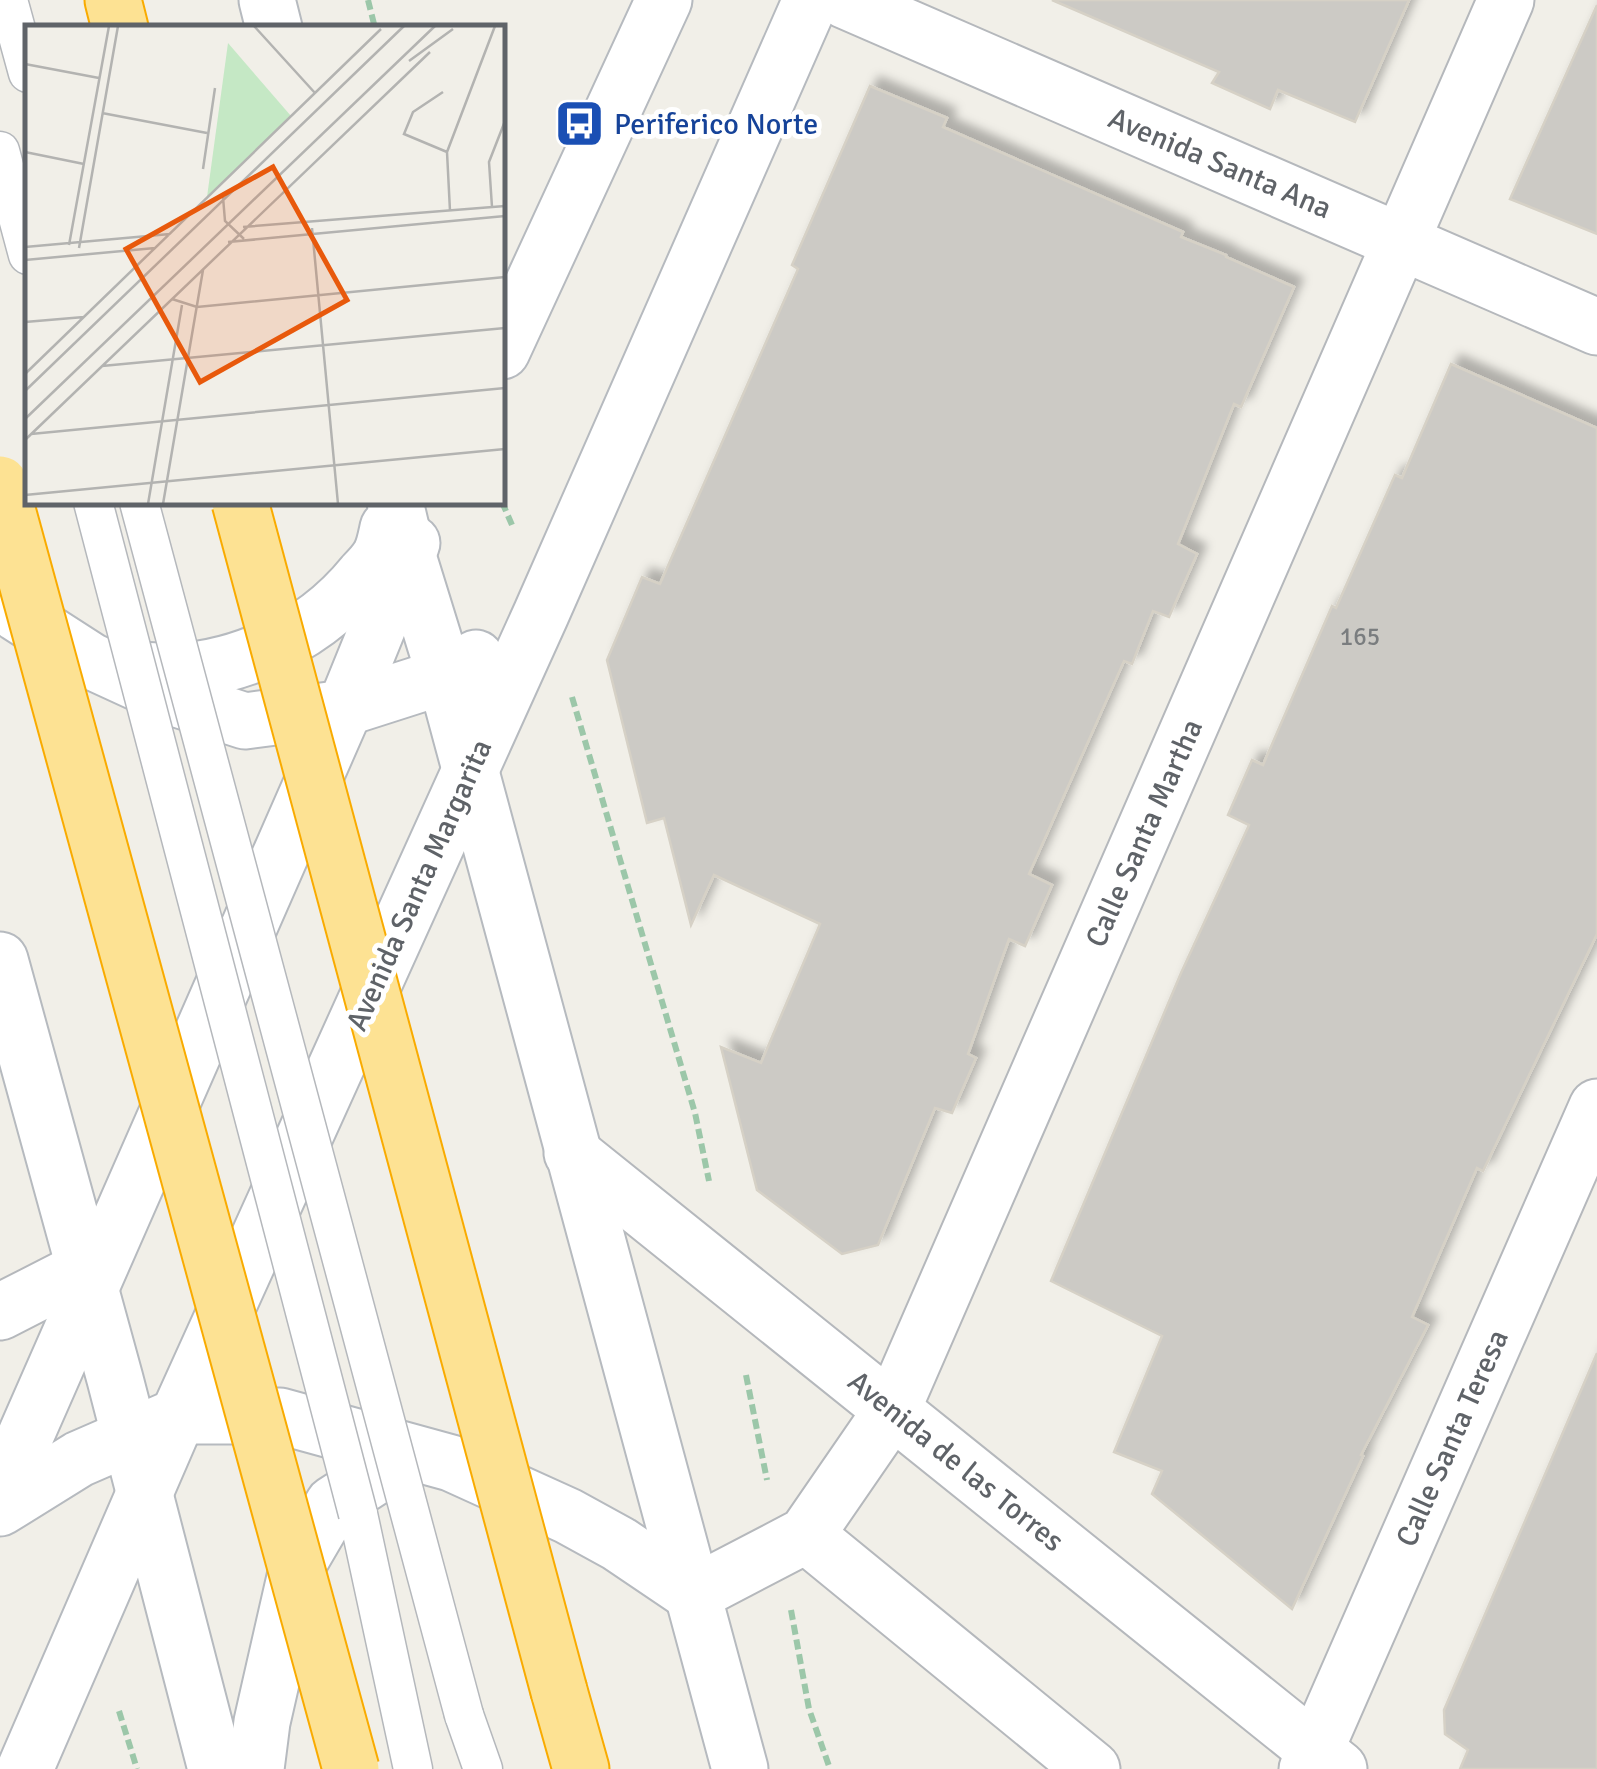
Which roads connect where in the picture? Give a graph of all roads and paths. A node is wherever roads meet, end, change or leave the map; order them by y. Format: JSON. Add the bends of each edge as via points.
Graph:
{"nodes":[{"id":1,"x":8,"y":0,"type":"edge"},
{"id":2,"x":113,"y":0,"type":"edge"},
{"id":3,"x":267,"y":0,"type":"edge"},
{"id":4,"x":368,"y":0,"type":"edge"},
{"id":5,"x":664,"y":0,"type":"edge"},
{"id":6,"x":812,"y":0,"type":"edge"},
{"id":7,"x":844,"y":0,"type":"edge"},
{"id":8,"x":1506,"y":0,"type":"edge"},
{"id":9,"x":119,"y":25,"type":"edge"},
{"id":10,"x":273,"y":25,"type":"edge"},
{"id":11,"x":374,"y":25,"type":"edge"},
{"id":12,"x":25,"y":62,"type":"edge"},
{"id":13,"x":2,"y":157,"type":"edge"},
{"id":14,"x":1402,"y":242,"type":"junction"},
{"id":15,"x":25,"y":244,"type":"edge"},
{"id":16,"x":1597,"y":327,"type":"edge"},
{"id":17,"x":505,"y":344,"type":"edge"},
{"id":18,"x":0,"y":484,"type":"edge"},
{"id":19,"x":93,"y":505,"type":"edge"},
{"id":20,"x":141,"y":505,"type":"edge"},
{"id":21,"x":241,"y":505,"type":"edge"},
{"id":22,"x":503,"y":505,"type":"edge"},
{"id":23,"x":407,"y":516,"type":"edge"},
{"id":24,"x":0,"y":599,"type":"edge"},
{"id":25,"x":545,"y":599,"type":"junction"},
{"id":26,"x":92,"y":660,"type":"junction"},
{"id":27,"x":445,"y":676,"type":"junction"},
{"id":28,"x":345,"y":708,"type":"junction"},
{"id":29,"x":470,"y":772,"type":"junction"},
{"id":30,"x":0,"y":960,"type":"edge"},
{"id":31,"x":1597,"y":1107,"type":"edge"},
{"id":32,"x":572,"y":1153,"type":"junction"},
{"id":33,"x":710,"y":1186,"type":"dead end"},
{"id":34,"x":86,"y":1280,"type":"junction"},
{"id":35,"x":0,"y":1312,"type":"edge"},
{"id":36,"x":746,"y":1372,"type":"dead end"},
{"id":37,"x":892,"y":1410,"type":"junction"},
{"id":38,"x":178,"y":1416,"type":"junction"},
{"id":39,"x":128,"y":1437,"type":"junction"},
{"id":40,"x":452,"y":1462,"type":"junction"},
{"id":41,"x":0,"y":1494,"type":"edge"},
{"id":42,"x":144,"y":1497,"type":"junction"},
{"id":43,"x":0,"y":1508,"type":"edge"},
{"id":44,"x":792,"y":1542,"type":"junction"},
{"id":45,"x":693,"y":1594,"type":"junction"},
{"id":46,"x":1321,"y":1763,"type":"edge"},
{"id":47,"x":25,"y":1769,"type":"edge"},
{"id":48,"x":216,"y":1769,"type":"edge"},
{"id":49,"x":256,"y":1769,"type":"edge"},
{"id":50,"x":351,"y":1769,"type":"edge"},
{"id":51,"x":414,"y":1769,"type":"edge"},
{"id":52,"x":483,"y":1769,"type":"edge"},
{"id":53,"x":581,"y":1769,"type":"edge"},
{"id":54,"x":740,"y":1769,"type":"edge"},
{"id":55,"x":830,"y":1769,"type":"edge"},
{"id":56,"x":1092,"y":1769,"type":"edge"}],
"edges":[{"from":1,"to":12,"type":"lane"},
{"from":2,"to":9,"type":"highway"},
{"from":3,"to":10,"type":"main road"},
{"from":4,"to":11,"type":"path"},
{"from":5,"to":17,"type":"main road"},
{"from":6,"to":25,"type":"main road","name":"Avenida Santa Margarita"},
{"from":7,"to":14,"type":"main road","name":"Avenida Santa Ana"},
{"from":8,"to":14,"type":"main road","name":"Calle Santa Martha"},
{"from":13,"to":15,"type":"lane"},
{"from":14,"to":16,"type":"main road","name":"Avenida Santa Ana"},
{"from":14,"to":37,"type":"main road","name":"Calle Santa Martha"},
{"from":18,"to":50,"type":"highway","bridge":true},
{"from":19,"to":51,"type":"lane","bridge":true,"via":[[358,1514]]},
{"from":20,"to":52,"type":"lane","bridge":true},
{"from":21,"to":53,"type":"highway","bridge":true},
{"from":22,"to":25,"type":"path","via":[[524,571]]},
{"from":23,"to":26,"type":"main road","via":[[348,594],[266,650],[180,670]]},
{"from":23,"to":27,"type":"main road"},
{"from":23,"to":28,"type":"main road"},
{"from":24,"to":26,"type":"main road"},
{"from":25,"to":27,"type":"main road","via":[[506,638]]},
{"from":25,"to":29,"type":"main road","name":"Avenida Santa Margarita"},
{"from":25,"to":33,"type":"path","via":[[695,1112]]},
{"from":26,"to":28,"type":"main road","via":[[165,695],[245,721]]},
{"from":27,"to":28,"type":"main road"},
{"from":27,"to":29,"type":"main road"},
{"from":28,"to":34,"type":"main road"},
{"from":29,"to":32,"type":"main road"},
{"from":29,"to":38,"type":"main road","name":"Avenida Santa Margarita"},
{"from":30,"to":34,"type":"main road"},
{"from":31,"to":46,"type":"main road","name":"Calle Santa Teresa"},
{"from":32,"to":37,"type":"main road","name":"Avenida de las Torres"},
{"from":32,"to":45,"type":"main road"},
{"from":34,"to":35,"type":"main road"},
{"from":34,"to":39,"type":"main road"},
{"from":34,"to":41,"type":"main road"},
{"from":36,"to":44,"type":"path"},
{"from":37,"to":44,"type":"main road","name":"Calle Santa Martha"},
{"from":37,"to":46,"type":"main road","name":"Avenida de las Torres"},
{"from":38,"to":39,"type":"main road"},
{"from":38,"to":40,"type":"main road","via":[[280,1416]]},
{"from":38,"to":42,"type":"main road","name":"Avenida Santa Margarita"},
{"from":39,"to":42,"type":"main road"},
{"from":39,"to":43,"type":"main road"},
{"from":40,"to":45,"type":"main road","via":[[568,1516]]},
{"from":40,"to":49,"type":"main road","via":[[387,1469],[333,1504],[298,1564]]},
{"from":42,"to":47,"type":"main road","name":"Avenida Santa Margarita"},
{"from":42,"to":48,"type":"main road"},
{"from":44,"to":45,"type":"main road","name":"Calle Santa Martha"},
{"from":44,"to":55,"type":"path","via":[[809,1708]]},
{"from":44,"to":56,"type":"main road"},
{"from":45,"to":54,"type":"main road"}]}
